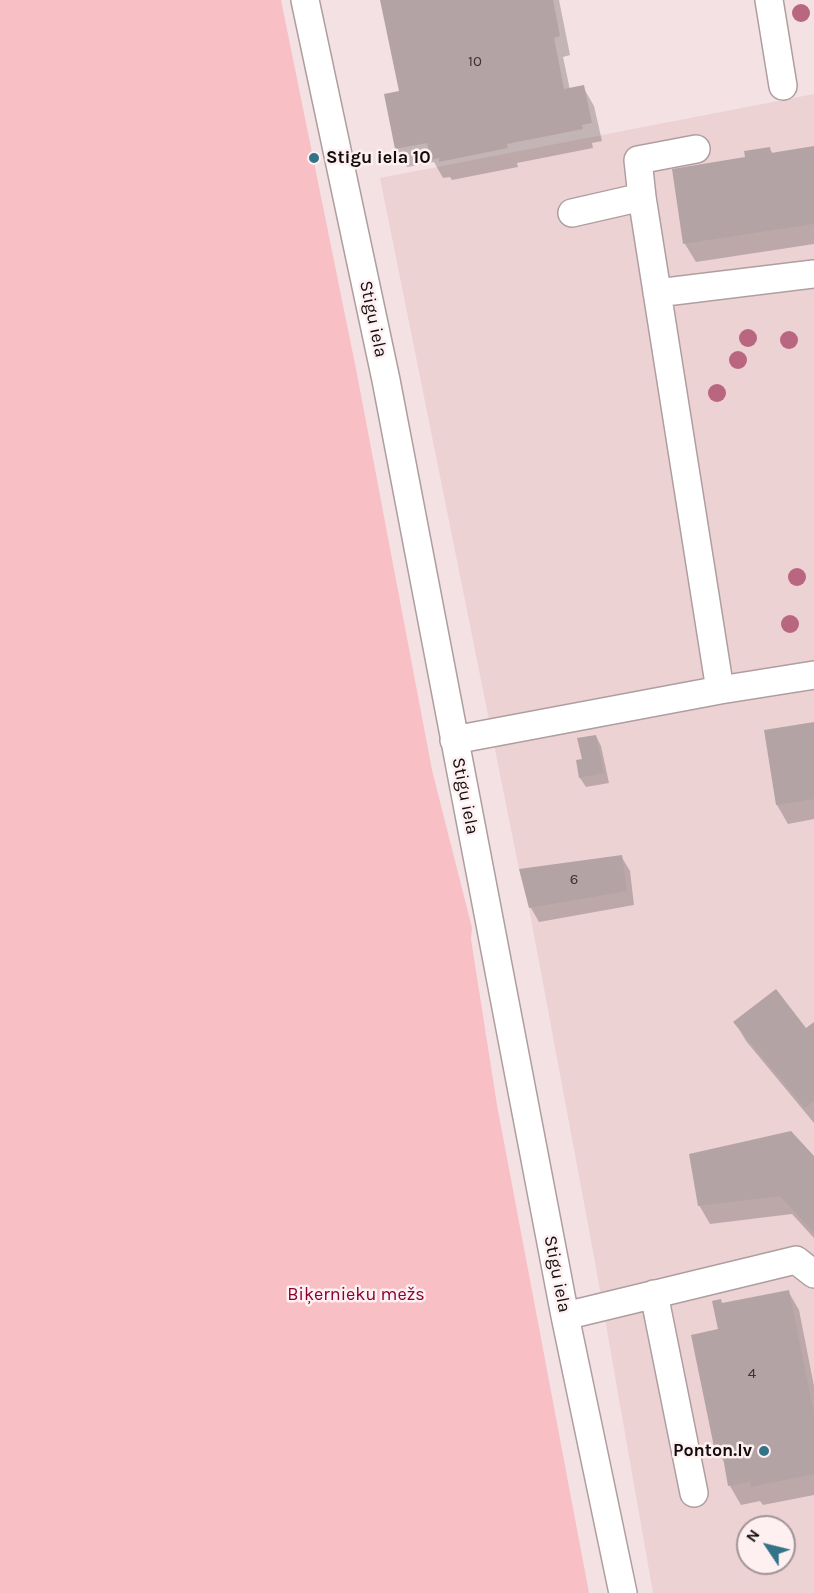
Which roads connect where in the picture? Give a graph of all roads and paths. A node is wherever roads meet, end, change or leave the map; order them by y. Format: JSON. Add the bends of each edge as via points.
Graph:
{"nodes":[{"id":1,"x":305,"y":0,"type":"edge"},
{"id":2,"x":769,"y":0,"type":"edge"},
{"id":3,"x":783,"y":86,"type":"dead end"},
{"id":4,"x":696,"y":149,"type":"dead end"},
{"id":5,"x":642,"y":197,"type":"junction"},
{"id":6,"x":572,"y":213,"type":"dead end"},
{"id":7,"x":814,"y":277,"type":"edge"},
{"id":8,"x":657,"y":293,"type":"junction"},
{"id":9,"x":814,"y":675,"type":"edge"},
{"id":10,"x":720,"y":690,"type":"junction"},
{"id":11,"x":454,"y":740,"type":"junction"},
{"id":12,"x":814,"y":1274,"type":"edge"},
{"id":13,"x":654,"y":1294,"type":"junction"},
{"id":14,"x":565,"y":1316,"type":"junction"},
{"id":15,"x":694,"y":1493,"type":"dead end"},
{"id":16,"x":623,"y":1593,"type":"edge"}],
"edges":[{"from":1,"to":11,"type":"street","name":"Stigu iela","via":[[386,380]]},
{"from":2,"to":3,"type":"street"},
{"from":4,"to":5,"type":"street","via":[[638,160]]},
{"from":5,"to":6,"type":"street"},
{"from":5,"to":8,"type":"street"},
{"from":7,"to":8,"type":"street"},
{"from":8,"to":10,"type":"street"},
{"from":9,"to":10,"type":"street"},
{"from":10,"to":11,"type":"street"},
{"from":11,"to":14,"type":"street","name":"Stigu iela"},
{"from":12,"to":13,"type":"street","via":[[796,1260]]},
{"from":13,"to":14,"type":"street"},
{"from":13,"to":15,"type":"street"},
{"from":14,"to":16,"type":"street","name":"Stigu iela"}]}
